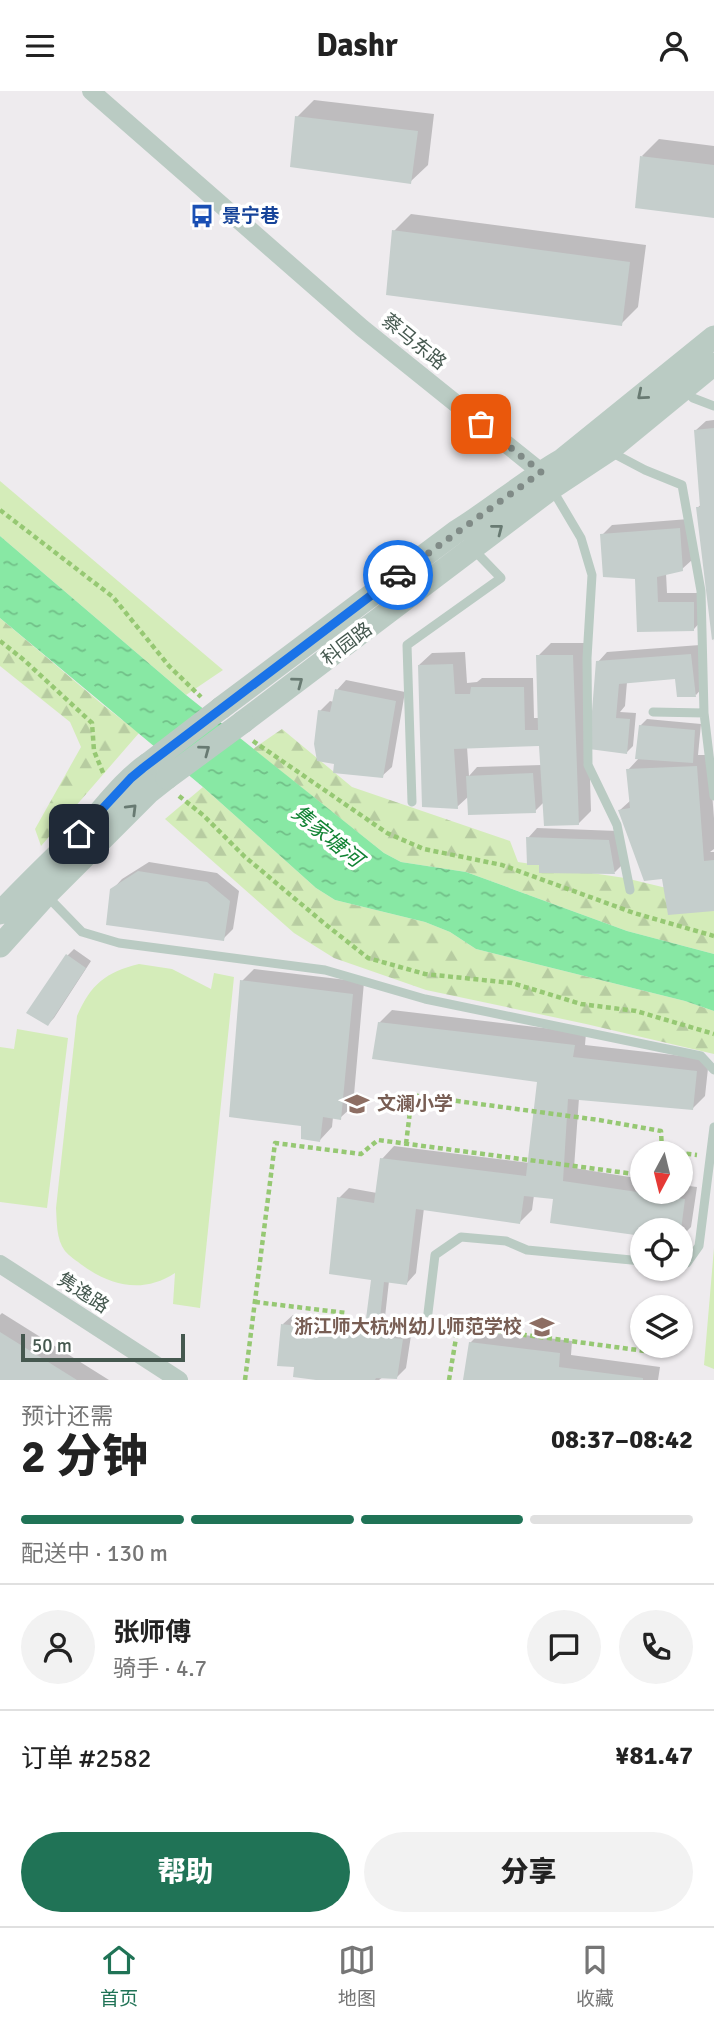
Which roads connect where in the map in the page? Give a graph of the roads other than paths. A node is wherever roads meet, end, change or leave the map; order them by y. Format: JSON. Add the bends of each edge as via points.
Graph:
{"nodes":[{"id":1,"x":96,"y":92,"type":"edge"},
{"id":2,"x":714,"y":337,"type":"edge"},
{"id":3,"x":714,"y":364,"type":"edge"},
{"id":4,"x":676,"y":380,"type":"junction"},
{"id":5,"x":714,"y":406,"type":"edge"},
{"id":6,"x":588,"y":440,"type":"junction"},
{"id":7,"x":608,"y":451,"type":"junction"},
{"id":8,"x":546,"y":480,"type":"junction"},
{"id":9,"x":457,"y":531,"type":"junction"},
{"id":10,"x":473,"y":549,"type":"junction"},
{"id":11,"x":653,"y":712,"type":"dead end"},
{"id":12,"x":705,"y":713,"type":"junction"},
{"id":13,"x":712,"y":759,"type":"edge"},
{"id":14,"x":714,"y":796,"type":"edge"},
{"id":15,"x":412,"y":801,"type":"dead end"},
{"id":16,"x":39,"y":887,"type":"junction"},
{"id":17,"x":629,"y":890,"type":"dead end"},
{"id":18,"x":0,"y":913,"type":"edge"},
{"id":19,"x":0,"y":946,"type":"edge"},
{"id":20,"x":714,"y":1070,"type":"edge"},
{"id":21,"x":714,"y":1128,"type":"edge"},
{"id":22,"x":693,"y":1254,"type":"edge"},
{"id":23,"x":630,"y":1260,"type":"edge"},
{"id":24,"x":0,"y":1264,"type":"edge"},
{"id":25,"x":428,"y":1313,"type":"dead end"},
{"id":26,"x":179,"y":1380,"type":"edge"}],
"edges":[{"from":1,"to":8,"type":"street","name":"蔡马东路","via":[[362,328]]},
{"from":2,"to":4,"type":"street","name":"科园路"},
{"from":3,"to":4,"type":"street","name":"科园路"},
{"from":4,"to":5,"type":"lane","via":[[692,398]]},
{"from":4,"to":6,"type":"street","name":"科园路","one_way":true},
{"from":4,"to":7,"type":"street","name":"科园路"},
{"from":6,"to":7,"type":"lane"},
{"from":6,"to":8,"type":"street","name":"科园路"},
{"from":7,"to":8,"type":"street","name":"科园路"},
{"from":7,"to":12,"type":"lane","via":[[682,485],[701,591]]},
{"from":8,"to":9,"type":"street","name":"科园路"},
{"from":10,"to":8,"type":"street","name":"科园路","one_way":true},
{"from":8,"to":17,"type":"lane","name":"蔡马东路","via":[[582,538],[592,575],[588,765],[617,825]]},
{"from":9,"to":10,"type":"lane"},
{"from":9,"to":16,"type":"street","name":"科园路","bridge":true,"via":[[215,706],[131,778],[62,851]]},
{"from":10,"to":15,"type":"lane","via":[[501,578],[407,645]]},
{"from":16,"to":10,"type":"street","name":"科园路","one_way":true,"bridge":true,"via":[[148,793],[247,731]]},
{"from":11,"to":12,"type":"lane"},
{"from":12,"to":13,"type":"lane"},
{"from":13,"to":14,"type":"lane"},
{"from":16,"to":18,"type":"street","name":"科园路"},
{"from":16,"to":19,"type":"street","name":"科园路"},
{"from":16,"to":20,"type":"lane","via":[[82,932],[118,943],[325,970],[425,999],[701,1056]]},
{"from":21,"to":22,"type":"lane","via":[[699,1246]]},
{"from":23,"to":25,"type":"lane","via":[[461,1237],[435,1255]]},
{"from":24,"to":26,"type":"street","name":"隽逸路"}]}
